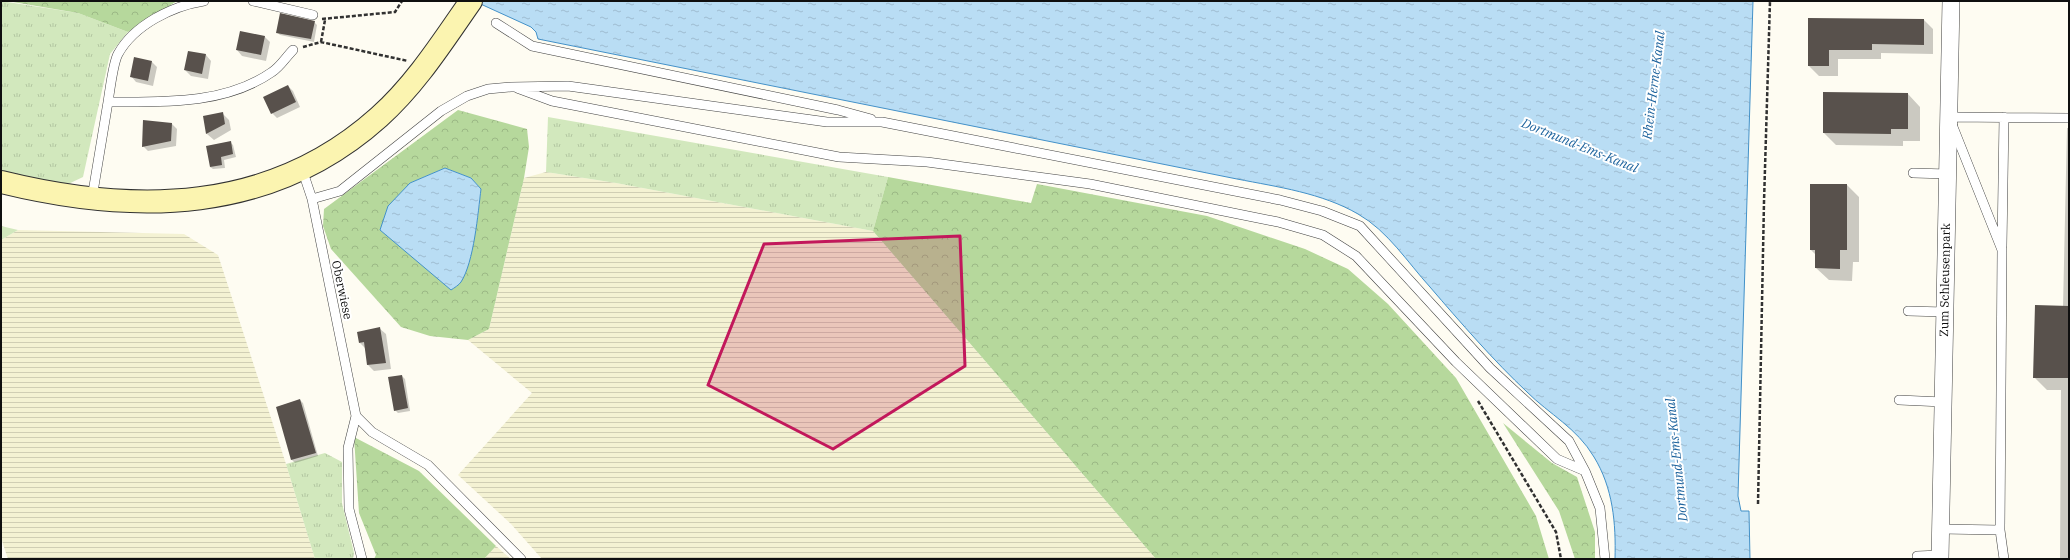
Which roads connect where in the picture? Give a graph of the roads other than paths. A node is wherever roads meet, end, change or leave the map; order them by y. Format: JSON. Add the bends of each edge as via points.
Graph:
{"nodes":[{"id":1,"x":204,"y":1,"type":"edge"},
{"id":2,"x":254,"y":1,"type":"edge"},
{"id":3,"x":1951,"y":1,"type":"edge"},
{"id":4,"x":466,"y":8,"type":"edge"},
{"id":5,"x":313,"y":15,"type":"road end"},
{"id":6,"x":496,"y":23,"type":"dead end"},
{"id":7,"x":293,"y":50,"type":"road end"},
{"id":8,"x":512,"y":86,"type":"junction"},
{"id":9,"x":108,"y":102,"type":"junction"},
{"id":10,"x":1949,"y":117,"type":"junction"},
{"id":11,"x":2004,"y":117,"type":"junction"},
{"id":12,"x":2069,"y":118,"type":"edge"},
{"id":13,"x":882,"y":122,"type":"junction"},
{"id":14,"x":302,"y":169,"type":"junction"},
{"id":15,"x":1913,"y":173,"type":"dead end"},
{"id":16,"x":1948,"y":174,"type":"junction"},
{"id":17,"x":1,"y":182,"type":"edge"},
{"id":18,"x":92,"y":198,"type":"junction"},
{"id":19,"x":312,"y":199,"type":"junction"},
{"id":20,"x":2002,"y":250,"type":"junction"},
{"id":21,"x":1908,"y":311,"type":"dead end"},
{"id":22,"x":1945,"y":312,"type":"junction"},
{"id":23,"x":1899,"y":400,"type":"dead end"},
{"id":24,"x":1943,"y":402,"type":"junction"},
{"id":25,"x":356,"y":416,"type":"junction"},
{"id":26,"x":1585,"y":471,"type":"junction"},
{"id":27,"x":1941,"y":529,"type":"junction"},
{"id":28,"x":2000,"y":530,"type":"junction"},
{"id":29,"x":1918,"y":556,"type":"dead end"},
{"id":30,"x":1940,"y":557,"type":"edge"},
{"id":31,"x":362,"y":559,"type":"edge"},
{"id":32,"x":521,"y":559,"type":"edge"},
{"id":33,"x":1606,"y":559,"type":"edge"},
{"id":34,"x":2004,"y":559,"type":"edge"}],
"edges":[{"from":1,"to":9,"type":"lane","via":[[168,12],[136,31],[118,55]]},
{"from":2,"to":5,"type":"lane"},
{"from":3,"to":10,"type":"street","name":"Zum Schleusenpark"},
{"from":4,"to":14,"type":"main road","via":[[404,92],[378,117],[336,150]]},
{"from":6,"to":13,"type":"lane","via":[[532,46],[838,110]]},
{"from":7,"to":9,"type":"lane","via":[[273,72],[260,80],[205,98],[165,102]]},
{"from":8,"to":13,"type":"lane","via":[[568,86],[827,122]]},
{"from":8,"to":19,"type":"lane","via":[[488,89],[467,96],[441,111],[340,191]]},
{"from":8,"to":26,"type":"lane","via":[[552,101],[839,157],[927,162],[1090,184],[1278,222],[1316,233],[1356,256],[1456,362],[1557,459]]},
{"from":9,"to":18,"type":"lane"},
{"from":10,"to":11,"type":"lane"},
{"from":10,"to":16,"type":"street","name":"Zum Schleusenpark"},
{"from":10,"to":20,"type":"lane"},
{"from":11,"to":12,"type":"lane"},
{"from":11,"to":20,"type":"lane"},
{"from":13,"to":26,"type":"lane","via":[[1280,200],[1322,211],[1360,226],[1490,368],[1569,441]]},
{"from":14,"to":18,"type":"main road","via":[[268,183],[196,199],[154,203]]},
{"from":14,"to":19,"type":"lane","name":"Oberwiese"},
{"from":15,"to":16,"type":"lane"},
{"from":16,"to":22,"type":"street","name":"Zum Schleusenpark"},
{"from":17,"to":18,"type":"main road"},
{"from":19,"to":25,"type":"lane","name":"Oberwiese"},
{"from":20,"to":28,"type":"lane"},
{"from":21,"to":22,"type":"lane"},
{"from":22,"to":24,"type":"street","name":"Zum Schleusenpark"},
{"from":23,"to":24,"type":"lane"},
{"from":24,"to":27,"type":"street","name":"Zum Schleusenpark"},
{"from":25,"to":31,"type":"lane","name":"Oberwiese","via":[[348,448],[349,509]]},
{"from":25,"to":32,"type":"lane","via":[[372,432],[428,465]]},
{"from":26,"to":33,"type":"lane","via":[[1600,508]]},
{"from":27,"to":28,"type":"lane"},
{"from":27,"to":30,"type":"street","name":"Zum Schleusenpark"},
{"from":28,"to":34,"type":"lane"},
{"from":29,"to":30,"type":"lane"}]}
